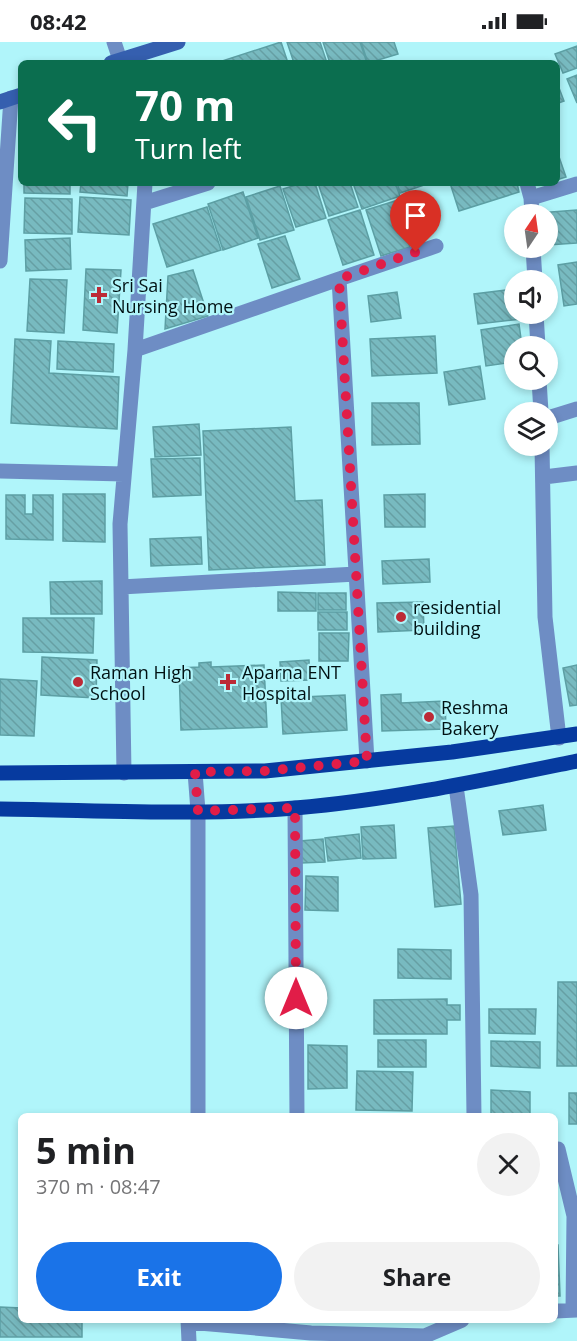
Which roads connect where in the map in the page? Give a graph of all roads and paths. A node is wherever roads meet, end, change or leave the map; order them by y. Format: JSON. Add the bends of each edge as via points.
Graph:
{"nodes":[{"id":1,"x":114,"y":42,"type":"edge"},
{"id":2,"x":178,"y":42,"type":"edge"},
{"id":3,"x":151,"y":57,"type":"edge"},
{"id":4,"x":116,"y":60,"type":"edge"},
{"id":5,"x":125,"y":60,"type":"edge"},
{"id":6,"x":11,"y":99,"type":"edge"},
{"id":7,"x":577,"y":184,"type":"edge"},
{"id":8,"x":145,"y":186,"type":"edge"},
{"id":9,"x":198,"y":186,"type":"edge"},
{"id":10,"x":527,"y":186,"type":"edge"},
{"id":11,"x":531,"y":198,"type":"junction"},
{"id":12,"x":144,"y":203,"type":"junction"},
{"id":13,"x":531,"y":204,"type":"edge"},
{"id":14,"x":436,"y":246,"type":"dead end"},
{"id":15,"x":0,"y":261,"type":"edge"},
{"id":16,"x":339,"y":279,"type":"junction"},
{"id":17,"x":135,"y":351,"type":"junction"},
{"id":18,"x":577,"y":409,"type":"edge"},
{"id":19,"x":558,"y":415,"type":"edge"},
{"id":20,"x":543,"y":456,"type":"edge"},
{"id":21,"x":0,"y":471,"type":"edge"},
{"id":22,"x":577,"y":473,"type":"edge"},
{"id":23,"x":124,"y":474,"type":"junction"},
{"id":24,"x":544,"y":477,"type":"junction"},
{"id":25,"x":356,"y":574,"type":"junction"},
{"id":26,"x":121,"y":587,"type":"junction"},
{"id":27,"x":577,"y":734,"type":"edge"},
{"id":28,"x":559,"y":738,"type":"junction"},
{"id":29,"x":367,"y":761,"type":"junction"},
{"id":30,"x":577,"y":761,"type":"edge"},
{"id":31,"x":0,"y":772,"type":"edge"},
{"id":32,"x":195,"y":772,"type":"junction"},
{"id":33,"x":124,"y":773,"type":"junction"},
{"id":34,"x":456,"y":786,"type":"junction"},
{"id":35,"x":295,"y":808,"type":"junction"},
{"id":36,"x":0,"y":809,"type":"edge"},
{"id":37,"x":198,"y":811,"type":"junction"},
{"id":38,"x":198,"y":1113,"type":"edge"},
{"id":39,"x":297,"y":1113,"type":"edge"},
{"id":40,"x":474,"y":1113,"type":"edge"},
{"id":41,"x":558,"y":1149,"type":"dead end"},
{"id":42,"x":575,"y":1310,"type":"edge"},
{"id":43,"x":558,"y":1311,"type":"edge"},
{"id":44,"x":188,"y":1323,"type":"edge"},
{"id":45,"x":212,"y":1323,"type":"edge"},
{"id":46,"x":456,"y":1323,"type":"edge"},
{"id":47,"x":310,"y":1331,"type":"edge"},
{"id":48,"x":424,"y":1338,"type":"edge"},
{"id":49,"x":189,"y":1341,"type":"edge"}],
"edges":[{"from":1,"to":4,"type":"street"},
{"from":2,"to":3,"type":"street"},
{"from":3,"to":5,"type":"street"},
{"from":6,"to":15,"type":"street"},
{"from":7,"to":11,"type":"street"},
{"from":8,"to":12,"type":"street"},
{"from":9,"to":12,"type":"street"},
{"from":10,"to":11,"type":"street"},
{"from":11,"to":13,"type":"street"},
{"from":12,"to":17,"type":"street"},
{"from":14,"to":16,"type":"street"},
{"from":16,"to":17,"type":"street"},
{"from":16,"to":25,"type":"street"},
{"from":17,"to":23,"type":"street"},
{"from":18,"to":19,"type":"street"},
{"from":20,"to":24,"type":"street"},
{"from":21,"to":23,"type":"street"},
{"from":22,"to":24,"type":"street"},
{"from":23,"to":26,"type":"street"},
{"from":24,"to":28,"type":"street","via":[[545,618]]},
{"from":25,"to":26,"type":"street"},
{"from":25,"to":29,"type":"street"},
{"from":26,"to":33,"type":"street"},
{"from":27,"to":28,"type":"main road"},
{"from":28,"to":29,"type":"main road"},
{"from":29,"to":32,"type":"main road","via":[[265,771]]},
{"from":30,"to":34,"type":"main road"},
{"from":31,"to":33,"type":"main road"},
{"from":32,"to":33,"type":"main road"},
{"from":32,"to":37,"type":"street"},
{"from":34,"to":35,"type":"main road"},
{"from":34,"to":40,"type":"street","via":[[471,895]]},
{"from":35,"to":37,"type":"main road"},
{"from":35,"to":39,"type":"street"},
{"from":36,"to":37,"type":"main road"},
{"from":37,"to":38,"type":"street"},
{"from":41,"to":42,"type":"street","via":[[574,1216]]},
{"from":42,"to":43,"type":"street"},
{"from":44,"to":49,"type":"street"},
{"from":45,"to":47,"type":"street"},
{"from":46,"to":48,"type":"street"},
{"from":47,"to":48,"type":"street"}]}
